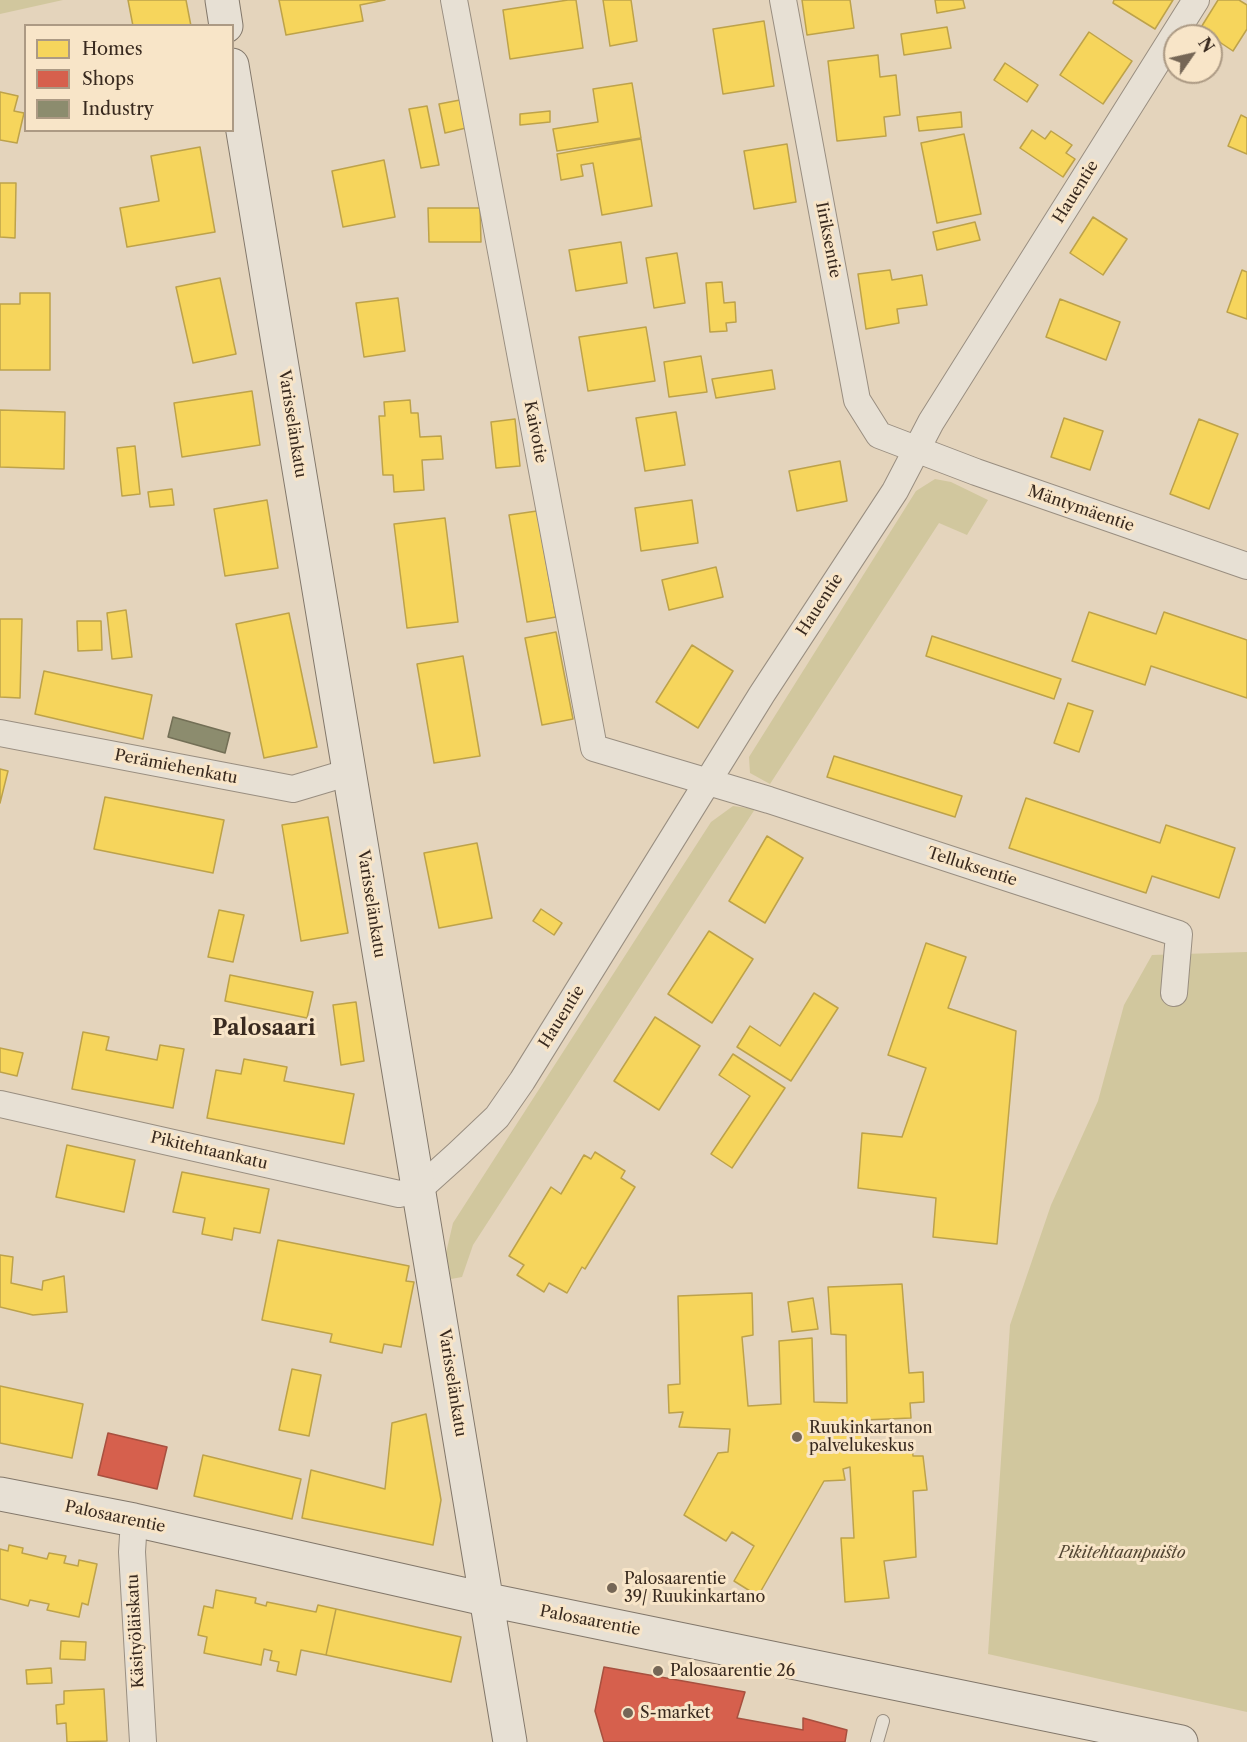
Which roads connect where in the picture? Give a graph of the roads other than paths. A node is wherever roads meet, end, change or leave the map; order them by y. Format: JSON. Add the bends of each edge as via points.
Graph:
{"nodes":[{"id":1,"x":222,"y":0,"type":"edge"},
{"id":2,"x":454,"y":0,"type":"edge"},
{"id":3,"x":783,"y":0,"type":"edge"},
{"id":4,"x":1196,"y":0,"type":"edge"},
{"id":5,"x":226,"y":24,"type":"edge"},
{"id":6,"x":234,"y":77,"type":"edge"},
{"id":7,"x":916,"y":450,"type":"junction"},
{"id":8,"x":1247,"y":566,"type":"edge"},
{"id":9,"x":0,"y":734,"type":"edge"},
{"id":10,"x":350,"y":772,"type":"junction"},
{"id":11,"x":707,"y":783,"type":"junction"},
{"id":12,"x":1174,"y":993,"type":"dead end"},
{"id":13,"x":0,"y":1104,"type":"edge"},
{"id":14,"x":418,"y":1190,"type":"junction"},
{"id":15,"x":0,"y":1494,"type":"edge"},
{"id":16,"x":134,"y":1520,"type":"junction"},
{"id":17,"x":489,"y":1600,"type":"junction"},
{"id":18,"x":883,"y":1721,"type":"dead end"},
{"id":19,"x":143,"y":1742,"type":"edge"},
{"id":20,"x":510,"y":1742,"type":"edge"},
{"id":21,"x":877,"y":1742,"type":"edge"},
{"id":22,"x":1181,"y":1742,"type":"edge"}],
"edges":[{"from":1,"to":5,"type":"street"},
{"from":2,"to":11,"type":"street","name":"Kaivotie","via":[[594,748]]},
{"from":3,"to":7,"type":"street","name":"Iiriksentie","via":[[857,399],[879,435]]},
{"from":4,"to":7,"type":"street","name":"Hauentie"},
{"from":6,"to":10,"type":"street","name":"Varisselänkatu"},
{"from":7,"to":8,"type":"street","name":"Mäntymäentie"},
{"from":7,"to":11,"type":"street","name":"Hauentie","via":[[895,491]]},
{"from":9,"to":10,"type":"street","name":"Perämiehenkatu","via":[[293,789]]},
{"from":10,"to":14,"type":"street","name":"Varisselänkatu"},
{"from":11,"to":12,"type":"street","name":"Telluksentie","via":[[1179,934]]},
{"from":11,"to":14,"type":"street","name":"Hauentie","via":[[497,1117]]},
{"from":13,"to":14,"type":"street","name":"Pikitehtaankatu","via":[[399,1194]]},
{"from":14,"to":17,"type":"street","name":"Varisselänkatu"},
{"from":15,"to":16,"type":"street","name":"Palosaarentie"},
{"from":16,"to":17,"type":"street","name":"Palosaarentie"},
{"from":16,"to":19,"type":"street","name":"Käsityöläiskatu","via":[[132,1552]]},
{"from":17,"to":20,"type":"street","name":"Varisselänkatu"},
{"from":17,"to":22,"type":"street","name":"Palosaarentie"},
{"from":18,"to":21,"type":"lane"}]}
